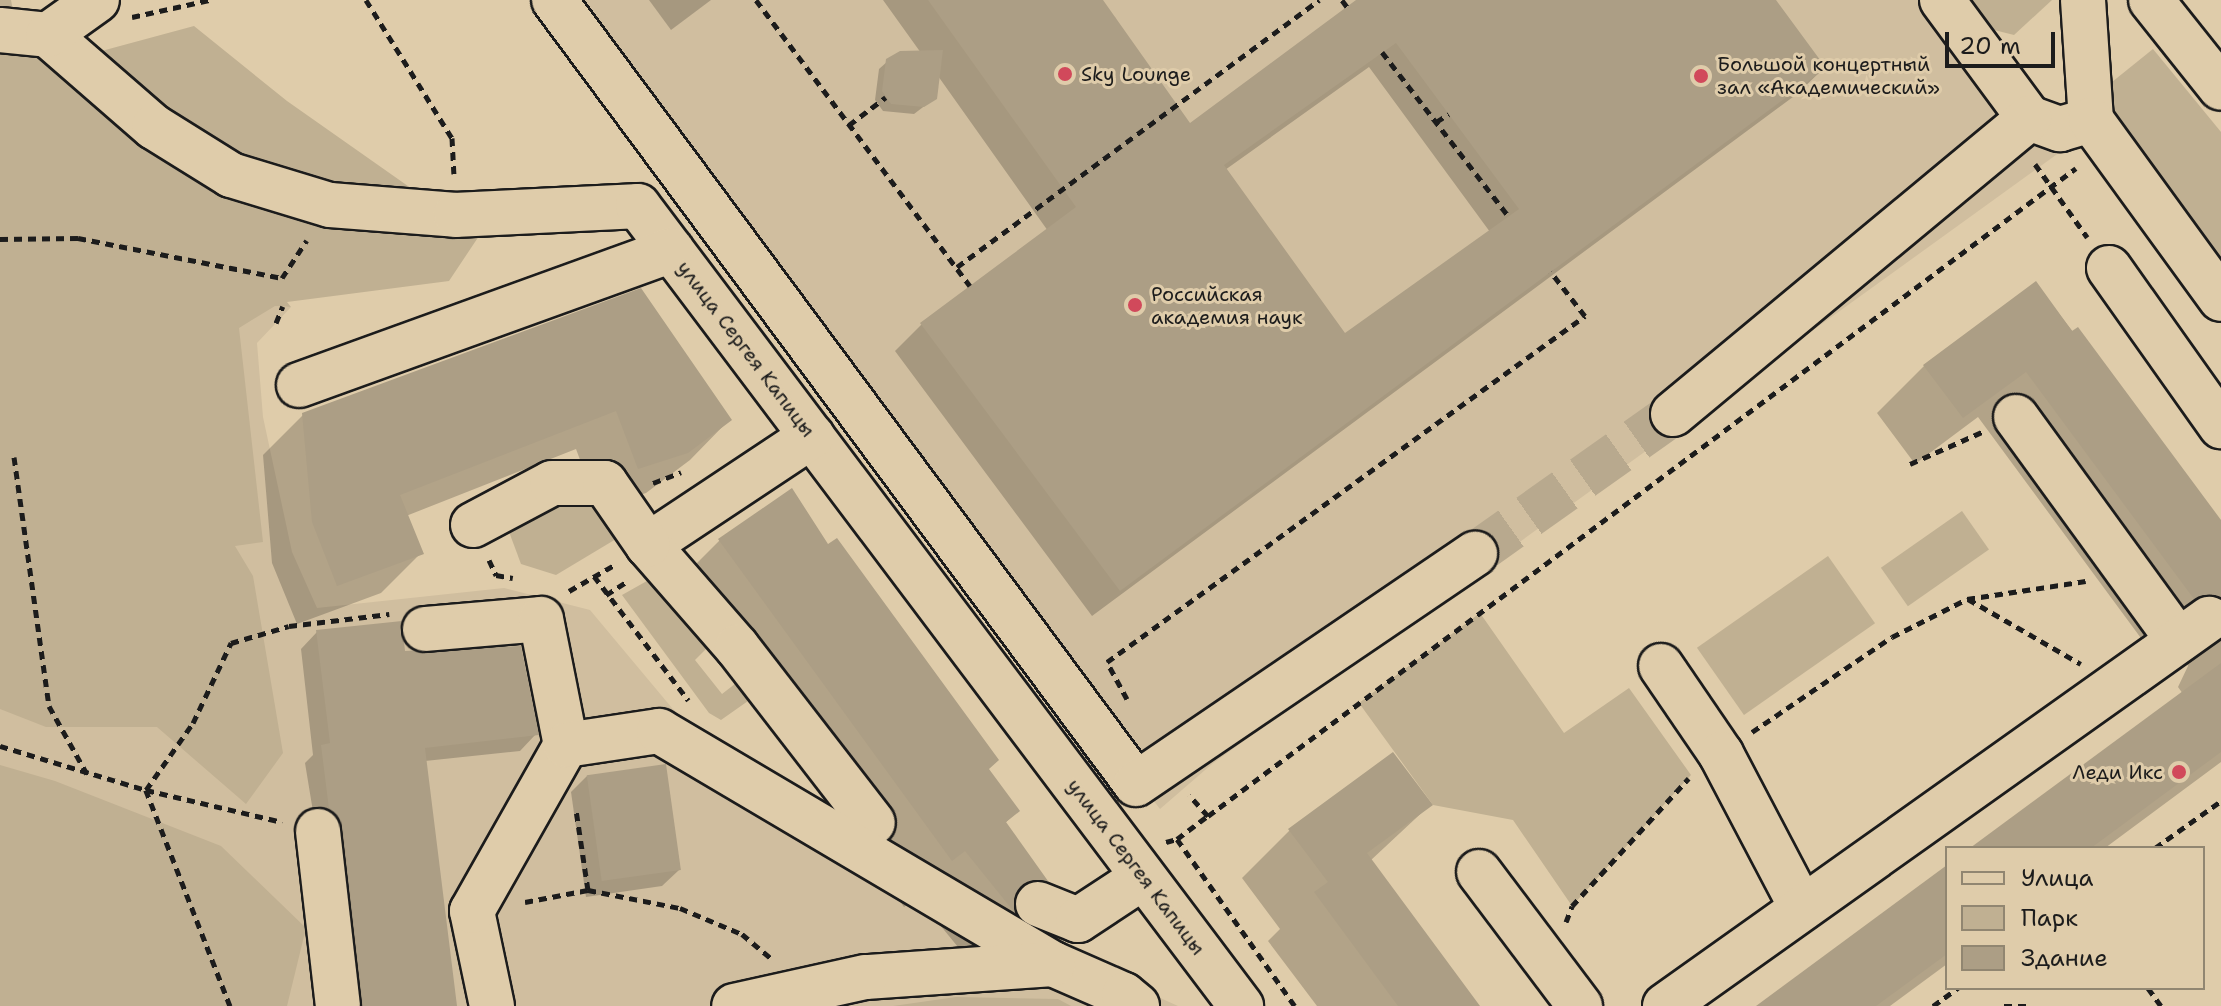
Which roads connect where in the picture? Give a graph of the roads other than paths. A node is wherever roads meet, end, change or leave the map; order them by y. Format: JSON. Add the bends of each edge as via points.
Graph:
{"nodes":[{"id":1,"x":97,"y":0,"type":"edge"},
{"id":2,"x":554,"y":0,"type":"edge"},
{"id":3,"x":1942,"y":0,"type":"edge"},
{"id":4,"x":2083,"y":0,"type":"edge"},
{"id":5,"x":2151,"y":0,"type":"edge"},
{"id":6,"x":0,"y":30,"type":"edge"},
{"id":7,"x":48,"y":35,"type":"junction"},
{"id":8,"x":2221,"y":88,"type":"edge"},
{"id":9,"x":2029,"y":118,"type":"junction"},
{"id":10,"x":2100,"y":132,"type":"junction"},
{"id":11,"x":671,"y":250,"type":"junction"},
{"id":12,"x":2102,"y":258,"type":"road end"},
{"id":13,"x":2221,"y":299,"type":"edge"},
{"id":14,"x":299,"y":385,"type":"dead end"},
{"id":15,"x":1673,"y":414,"type":"tunnel mouth"},
{"id":16,"x":2016,"y":417,"type":"road end"},
{"id":17,"x":2221,"y":426,"type":"edge"},
{"id":18,"x":812,"y":436,"type":"junction"},
{"id":19,"x":473,"y":525,"type":"road end"},
{"id":20,"x":648,"y":545,"type":"junction"},
{"id":21,"x":1475,"y":554,"type":"tunnel mouth"},
{"id":22,"x":425,"y":629,"type":"road end"},
{"id":23,"x":1661,"y":666,"type":"dead end"},
{"id":24,"x":566,"y":745,"type":"junction"},
{"id":25,"x":1149,"y":774,"type":"junction"},
{"id":26,"x":873,"y":823,"type":"dead end"},
{"id":27,"x":318,"y":831,"type":"road end"},
{"id":28,"x":1117,"y":840,"type":"junction"},
{"id":29,"x":1479,"y":872,"type":"dead end"},
{"id":30,"x":1142,"y":878,"type":"junction"},
{"id":31,"x":1038,"y":904,"type":"dead end"},
{"id":32,"x":1802,"y":908,"type":"junction"},
{"id":33,"x":1053,"y":964,"type":"junction"},
{"id":34,"x":338,"y":1006,"type":"edge"},
{"id":35,"x":492,"y":1006,"type":"edge"},
{"id":36,"x":734,"y":1006,"type":"edge"},
{"id":37,"x":1137,"y":1006,"type":"edge"},
{"id":38,"x":1241,"y":1006,"type":"edge"},
{"id":39,"x":1580,"y":1006,"type":"edge"},
{"id":40,"x":1665,"y":1006,"type":"edge"}],
"edges":[{"from":1,"to":7,"type":"street"},
{"from":2,"to":25,"type":"street"},
{"from":3,"to":9,"type":"street"},
{"from":4,"to":10,"type":"street"},
{"from":5,"to":8,"type":"street"},
{"from":6,"to":7,"type":"street"},
{"from":7,"to":11,"type":"street","name":"улица Сергея Капицы","via":[[154,127],[231,175],[330,205],[456,215],[638,206]]},
{"from":9,"to":10,"type":"street","via":[[2060,129]]},
{"from":9,"to":15,"type":"street"},
{"from":10,"to":13,"type":"street"},
{"from":11,"to":14,"type":"street"},
{"from":11,"to":18,"type":"street","name":"улица Сергея Капицы"},
{"from":12,"to":17,"type":"street"},
{"from":16,"to":32,"type":"street","via":[[2131,575],[2194,629]]},
{"from":18,"to":20,"type":"street"},
{"from":18,"to":28,"type":"street","name":"улица Сергея Капицы"},
{"from":19,"to":20,"type":"street","via":[[552,483],[605,483]]},
{"from":20,"to":26,"type":"street","via":[[737,647]]},
{"from":21,"to":25,"type":"street"},
{"from":22,"to":24,"type":"street","via":[[541,619]]},
{"from":23,"to":32,"type":"street","via":[[1721,754]]},
{"from":24,"to":33,"type":"street","via":[[659,731]]},
{"from":24,"to":35,"type":"street","via":[[472,911]]},
{"from":25,"to":28,"type":"street"},
{"from":27,"to":34,"type":"street"},
{"from":28,"to":30,"type":"street","name":"улица Сергея Капицы"},
{"from":29,"to":39,"type":"street"},
{"from":30,"to":31,"type":"street","via":[[1078,920]]},
{"from":30,"to":38,"type":"street","name":"улица Сергея Капицы"},
{"from":32,"to":40,"type":"street"},
{"from":33,"to":36,"type":"street","via":[[865,977]]},
{"from":33,"to":37,"type":"street","via":[[1124,995]]}]}
